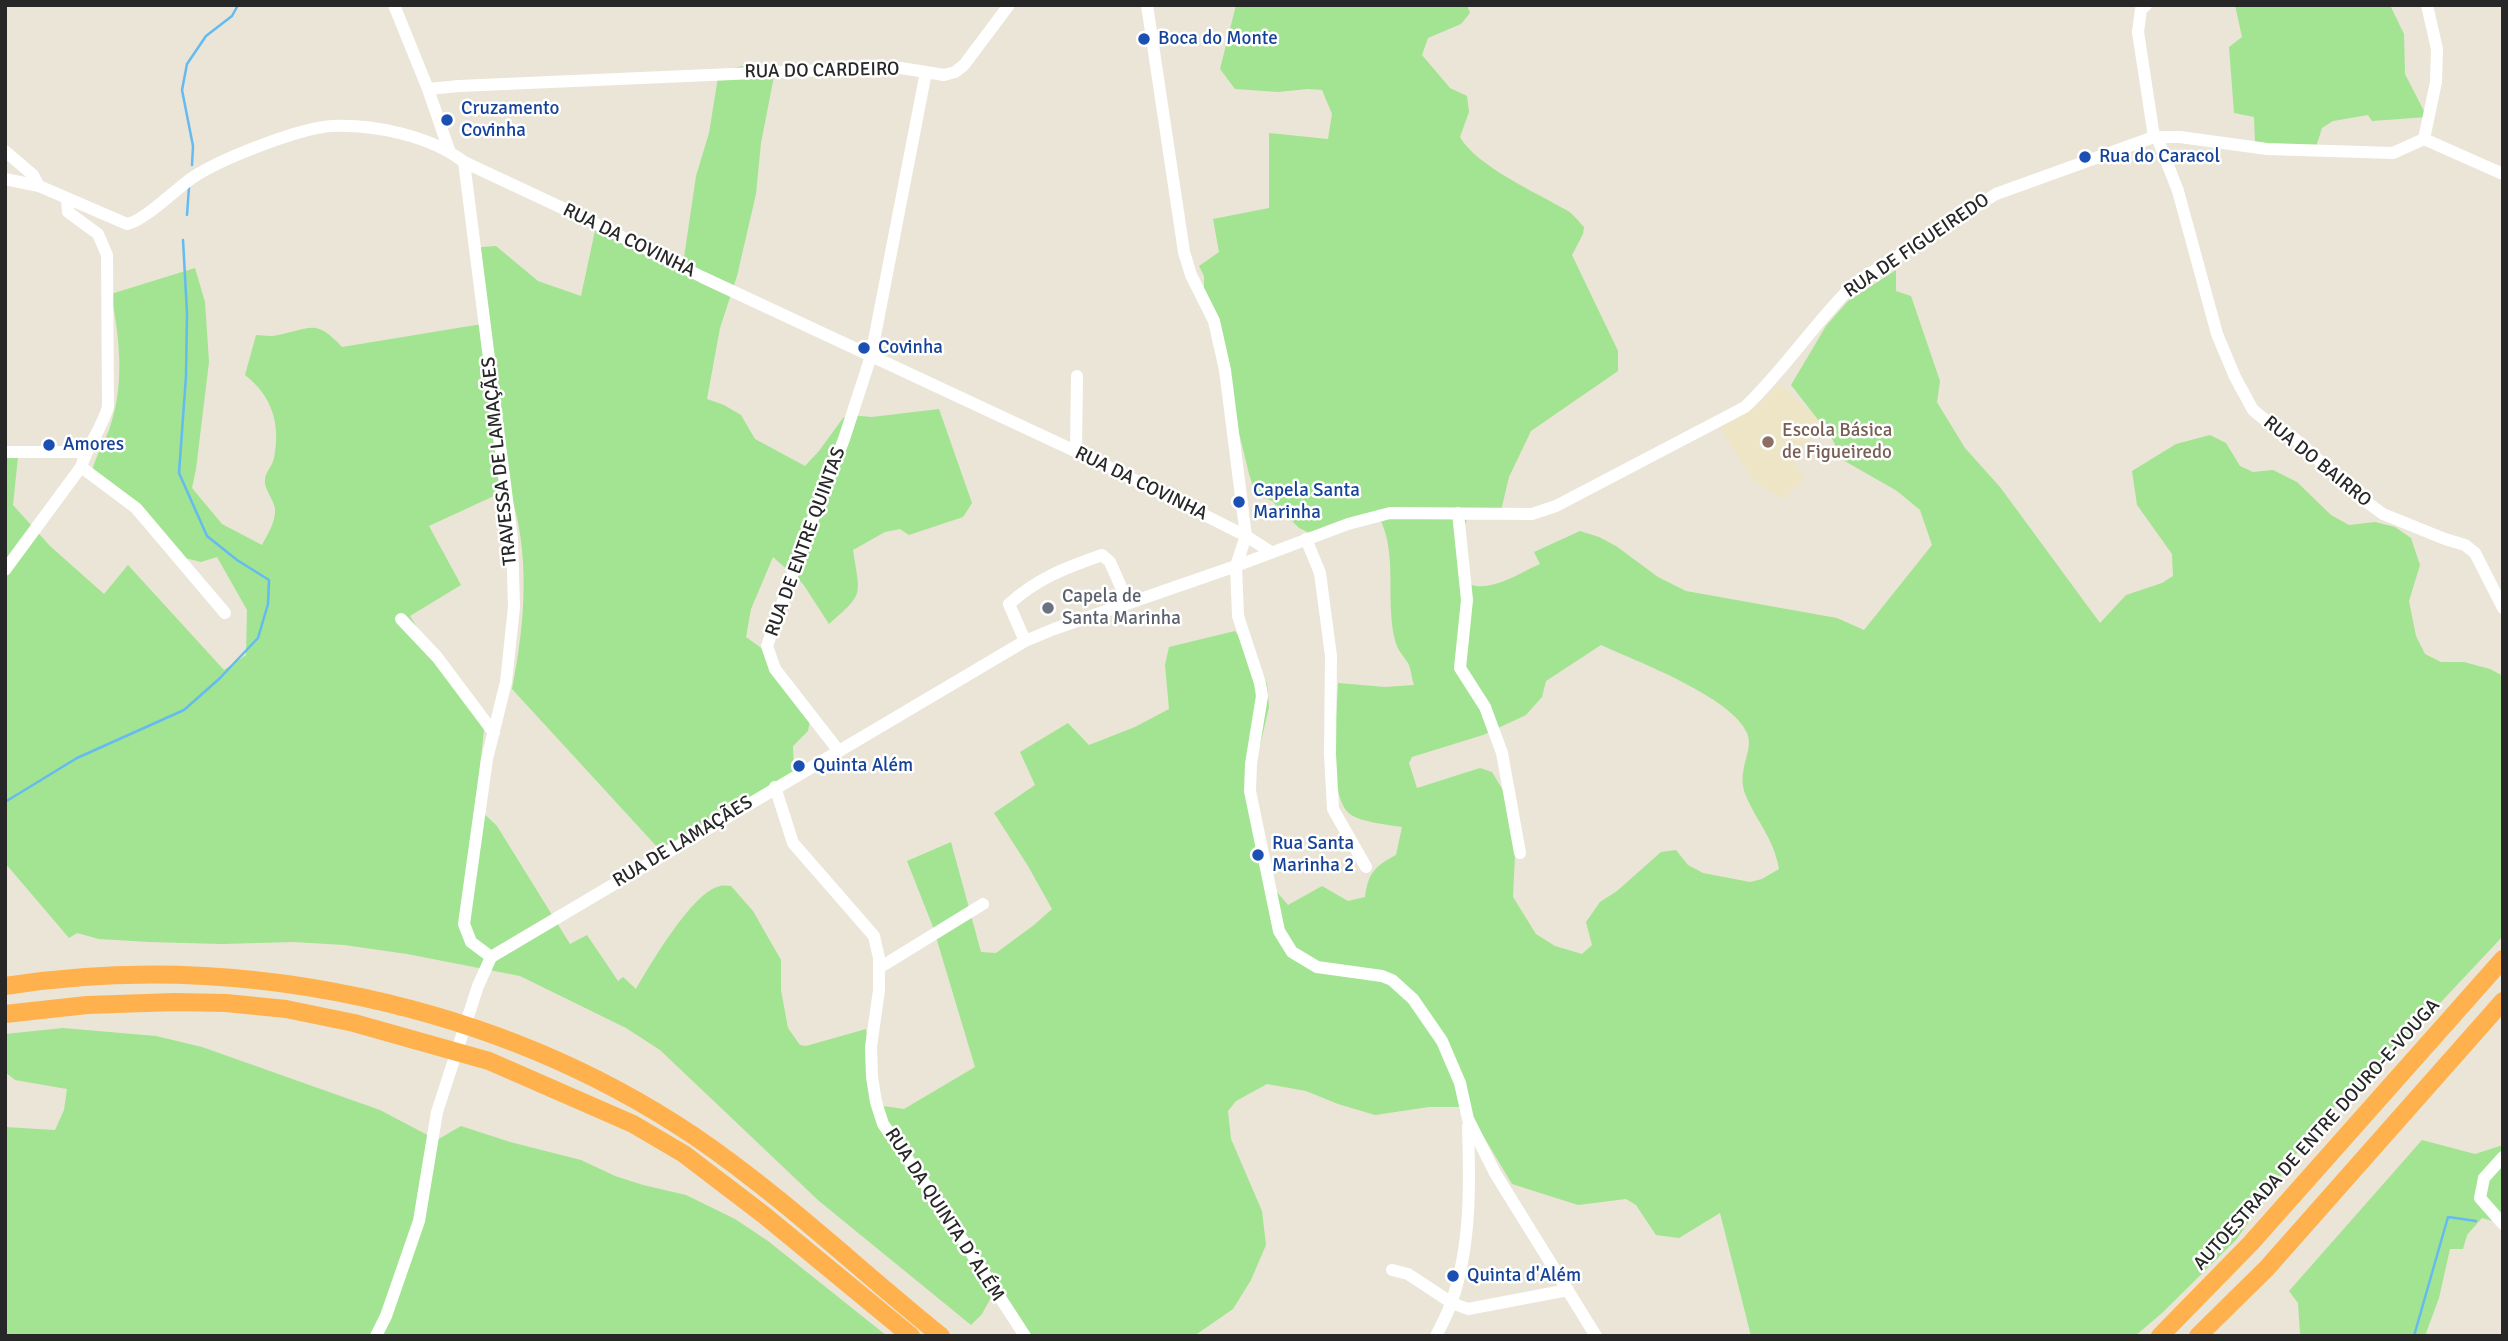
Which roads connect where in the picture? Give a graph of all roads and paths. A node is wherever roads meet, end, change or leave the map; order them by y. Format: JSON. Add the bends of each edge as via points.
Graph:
{"nodes":[{"id":1,"x":394,"y":5,"type":"edge"},
{"id":2,"x":1009,"y":5,"type":"edge"},
{"id":3,"x":1147,"y":5,"type":"edge"},
{"id":4,"x":2427,"y":5,"type":"edge"},
{"id":5,"x":2141,"y":6,"type":"edge"},
{"id":6,"x":926,"y":72,"type":"junction"},
{"id":7,"x":428,"y":89,"type":"junction"},
{"id":8,"x":2156,"y":137,"type":"junction"},
{"id":9,"x":2424,"y":139,"type":"junction"},
{"id":10,"x":449,"y":150,"type":"junction"},
{"id":11,"x":5,"y":151,"type":"edge"},
{"id":12,"x":464,"y":162,"type":"junction"},
{"id":13,"x":2503,"y":174,"type":"edge"},
{"id":14,"x":5,"y":179,"type":"edge"},
{"id":15,"x":39,"y":186,"type":"junction"},
{"id":16,"x":67,"y":199,"type":"junction"},
{"id":17,"x":871,"y":356,"type":"junction"},
{"id":18,"x":1077,"y":376,"type":"dead end"},
{"id":19,"x":1076,"y":451,"type":"junction"},
{"id":20,"x":5,"y":452,"type":"edge"},
{"id":21,"x":86,"y":452,"type":"junction"},
{"id":22,"x":81,"y":467,"type":"junction"},
{"id":23,"x":1458,"y":513,"type":"junction"},
{"id":24,"x":1246,"y":536,"type":"junction"},
{"id":25,"x":1306,"y":539,"type":"junction"},
{"id":26,"x":1271,"y":552,"type":"junction"},
{"id":27,"x":1236,"y":566,"type":"junction"},
{"id":28,"x":5,"y":570,"type":"edge"},
{"id":29,"x":1128,"y":603,"type":"junction"},
{"id":30,"x":2503,"y":608,"type":"edge"},
{"id":31,"x":225,"y":613,"type":"dead end"},
{"id":32,"x":401,"y":619,"type":"dead end"},
{"id":33,"x":1025,"y":641,"type":"junction"},
{"id":34,"x":494,"y":733,"type":"junction"},
{"id":35,"x":838,"y":750,"type":"junction"},
{"id":36,"x":775,"y":787,"type":"junction"},
{"id":37,"x":1520,"y":853,"type":"dead end"},
{"id":38,"x":1366,"y":867,"type":"dead end"},
{"id":39,"x":983,"y":904,"type":"dead end"},
{"id":40,"x":491,"y":957,"type":"junction"},
{"id":41,"x":2503,"y":959,"type":"edge"},
{"id":42,"x":879,"y":968,"type":"junction"},
{"id":43,"x":11,"y":986,"type":"edge"},
{"id":44,"x":2503,"y":1001,"type":"edge"},
{"id":45,"x":12,"y":1013,"type":"edge"},
{"id":46,"x":1468,"y":1119,"type":"junction"},
{"id":47,"x":2503,"y":1157,"type":"edge"},
{"id":48,"x":2503,"y":1224,"type":"edge"},
{"id":49,"x":1392,"y":1270,"type":"dead end"},
{"id":50,"x":1568,"y":1290,"type":"junction"},
{"id":51,"x":1452,"y":1303,"type":"junction"},
{"id":52,"x":376,"y":1336,"type":"edge"},
{"id":53,"x":911,"y":1336,"type":"edge"},
{"id":54,"x":941,"y":1336,"type":"edge"},
{"id":55,"x":1025,"y":1336,"type":"edge"},
{"id":56,"x":1436,"y":1336,"type":"edge"},
{"id":57,"x":1596,"y":1336,"type":"edge"},
{"id":58,"x":2160,"y":1336,"type":"edge"},
{"id":59,"x":2198,"y":1336,"type":"edge"}],
"edges":[{"from":1,"to":7,"type":"street"},
{"from":2,"to":6,"type":"street","via":[[956,72]]},
{"from":3,"to":24,"type":"street","via":[[1184,252],[1214,321],[1225,370]]},
{"from":4,"to":9,"type":"street","via":[[2437,49],[2436,82]]},
{"from":5,"to":8,"type":"street","via":[[2138,32]]},
{"from":6,"to":7,"type":"street","name":"RUA DO CARDEIRO","via":[[869,68]]},
{"from":6,"to":17,"type":"street","name":"RUA DO CARDEIRO"},
{"from":7,"to":10,"type":"street"},
{"from":8,"to":9,"type":"street","name":"RUA DE FIGUEIREDO","via":[[2267,149],[2393,153]]},
{"from":8,"to":23,"type":"street","name":"RUA DE FIGUEIREDO","via":[[1996,194],[1855,283],[1745,407],[1556,506],[1532,514]]},
{"from":8,"to":30,"type":"street","name":"RUA DO BAIRRO","via":[[2178,191],[2217,334],[2253,410],[2295,439],[2383,514],[2465,545],[2475,553]]},
{"from":9,"to":13,"type":"street"},
{"from":10,"to":12,"type":"street","name":"RUA DA COVINHA"},
{"from":10,"to":16,"type":"street","name":"RUA DA COVINHA","via":[[416,138],[331,126],[289,135],[195,176],[134,223]]},
{"from":11,"to":15,"type":"street","via":[[33,174]]},
{"from":12,"to":17,"type":"street","name":"RUA DA COVINHA"},
{"from":12,"to":34,"type":"street","name":"TRAVESSA DE LAMAÇÃES","via":[[512,539],[514,607],[506,682]]},
{"from":14,"to":15,"type":"street","name":"RUA DA COVINHA"},
{"from":15,"to":16,"type":"street","name":"RUA DA COVINHA"},
{"from":16,"to":21,"type":"street","via":[[68,212],[98,234],[107,255],[108,407],[102,428]]},
{"from":17,"to":19,"type":"street","name":"RUA DA COVINHA"},
{"from":17,"to":35,"type":"street","name":"RUA DE ENTRE QUINTAS","via":[[845,439],[767,646],[775,669]]},
{"from":18,"to":19,"type":"street"},
{"from":19,"to":24,"type":"street","name":"RUA DA COVINHA"},
{"from":20,"to":21,"type":"street"},
{"from":21,"to":22,"type":"street"},
{"from":22,"to":28,"type":"street"},
{"from":22,"to":31,"type":"street","via":[[136,508]]},
{"from":23,"to":25,"type":"street","name":"RUA DE FIGUEIREDO","via":[[1390,513]]},
{"from":23,"to":37,"type":"street","via":[[1467,600],[1460,668],[1485,707],[1502,753]]},
{"from":24,"to":26,"type":"street","name":"RUA DA COVINHA"},
{"from":24,"to":27,"type":"street"},
{"from":25,"to":26,"type":"street","name":"RUA DE FIGUEIREDO"},
{"from":25,"to":38,"type":"street","via":[[1320,573],[1331,656],[1333,809]]},
{"from":26,"to":27,"type":"street","name":"RUA DE LAMAÇÃES"},
{"from":27,"to":29,"type":"street","name":"RUA DE LAMAÇÃES"},
{"from":27,"to":46,"type":"street","via":[[1238,616],[1262,696],[1250,791],[1279,931],[1292,952],[1317,967],[1382,976],[1413,999],[1453,1064]]},
{"from":29,"to":33,"type":"street","name":"RUA DE LAMAÇÃES"},
{"from":29,"to":33,"type":"street","via":[[1110,562],[1102,555],[1059,570],[1009,604]]},
{"from":32,"to":34,"type":"street","via":[[438,657]]},
{"from":33,"to":35,"type":"street","name":"RUA DE LAMAÇÃES"},
{"from":34,"to":40,"type":"street","name":"TRAVESSA DE LAMAÇÃES","via":[[464,924],[471,942]]},
{"from":35,"to":36,"type":"street","name":"RUA DE LAMAÇÃES"},
{"from":36,"to":40,"type":"street","name":"RUA DE LAMAÇÃES"},
{"from":36,"to":42,"type":"street","name":"RUA DA QUINTA D´ALÉM","via":[[793,843],[874,936]]},
{"from":39,"to":42,"type":"street"},
{"from":40,"to":52,"type":"street","via":[[437,1112],[419,1221]]},
{"from":41,"to":58,"type":"highway","name":"AUTOESTRADA DE ENTRE DOURO-E-VOUGA","via":[[2251,1243]]},
{"from":42,"to":55,"type":"street","name":"RUA DA QUINTA D´ALÉM","via":[[872,1077],[883,1124]]},
{"from":43,"to":54,"type":"highway","via":[[117,975],[211,976],[362,997],[489,1031],[615,1090],[693,1136],[757,1182]]},
{"from":44,"to":59,"type":"highway","via":[[2267,1268]]},
{"from":45,"to":53,"type":"highway","via":[[175,1002],[262,1007],[354,1023],[489,1061],[633,1124],[684,1154]]},
{"from":46,"to":50,"type":"street","via":[[1495,1174]]},
{"from":46,"to":51,"type":"street","via":[[1467,1219]]},
{"from":47,"to":48,"type":"street","via":[[2484,1178],[2480,1198]]},
{"from":49,"to":51,"type":"street","via":[[1409,1274]]},
{"from":50,"to":51,"type":"street","via":[[1468,1310]]},
{"from":50,"to":57,"type":"street"},
{"from":51,"to":56,"type":"street"}]}
